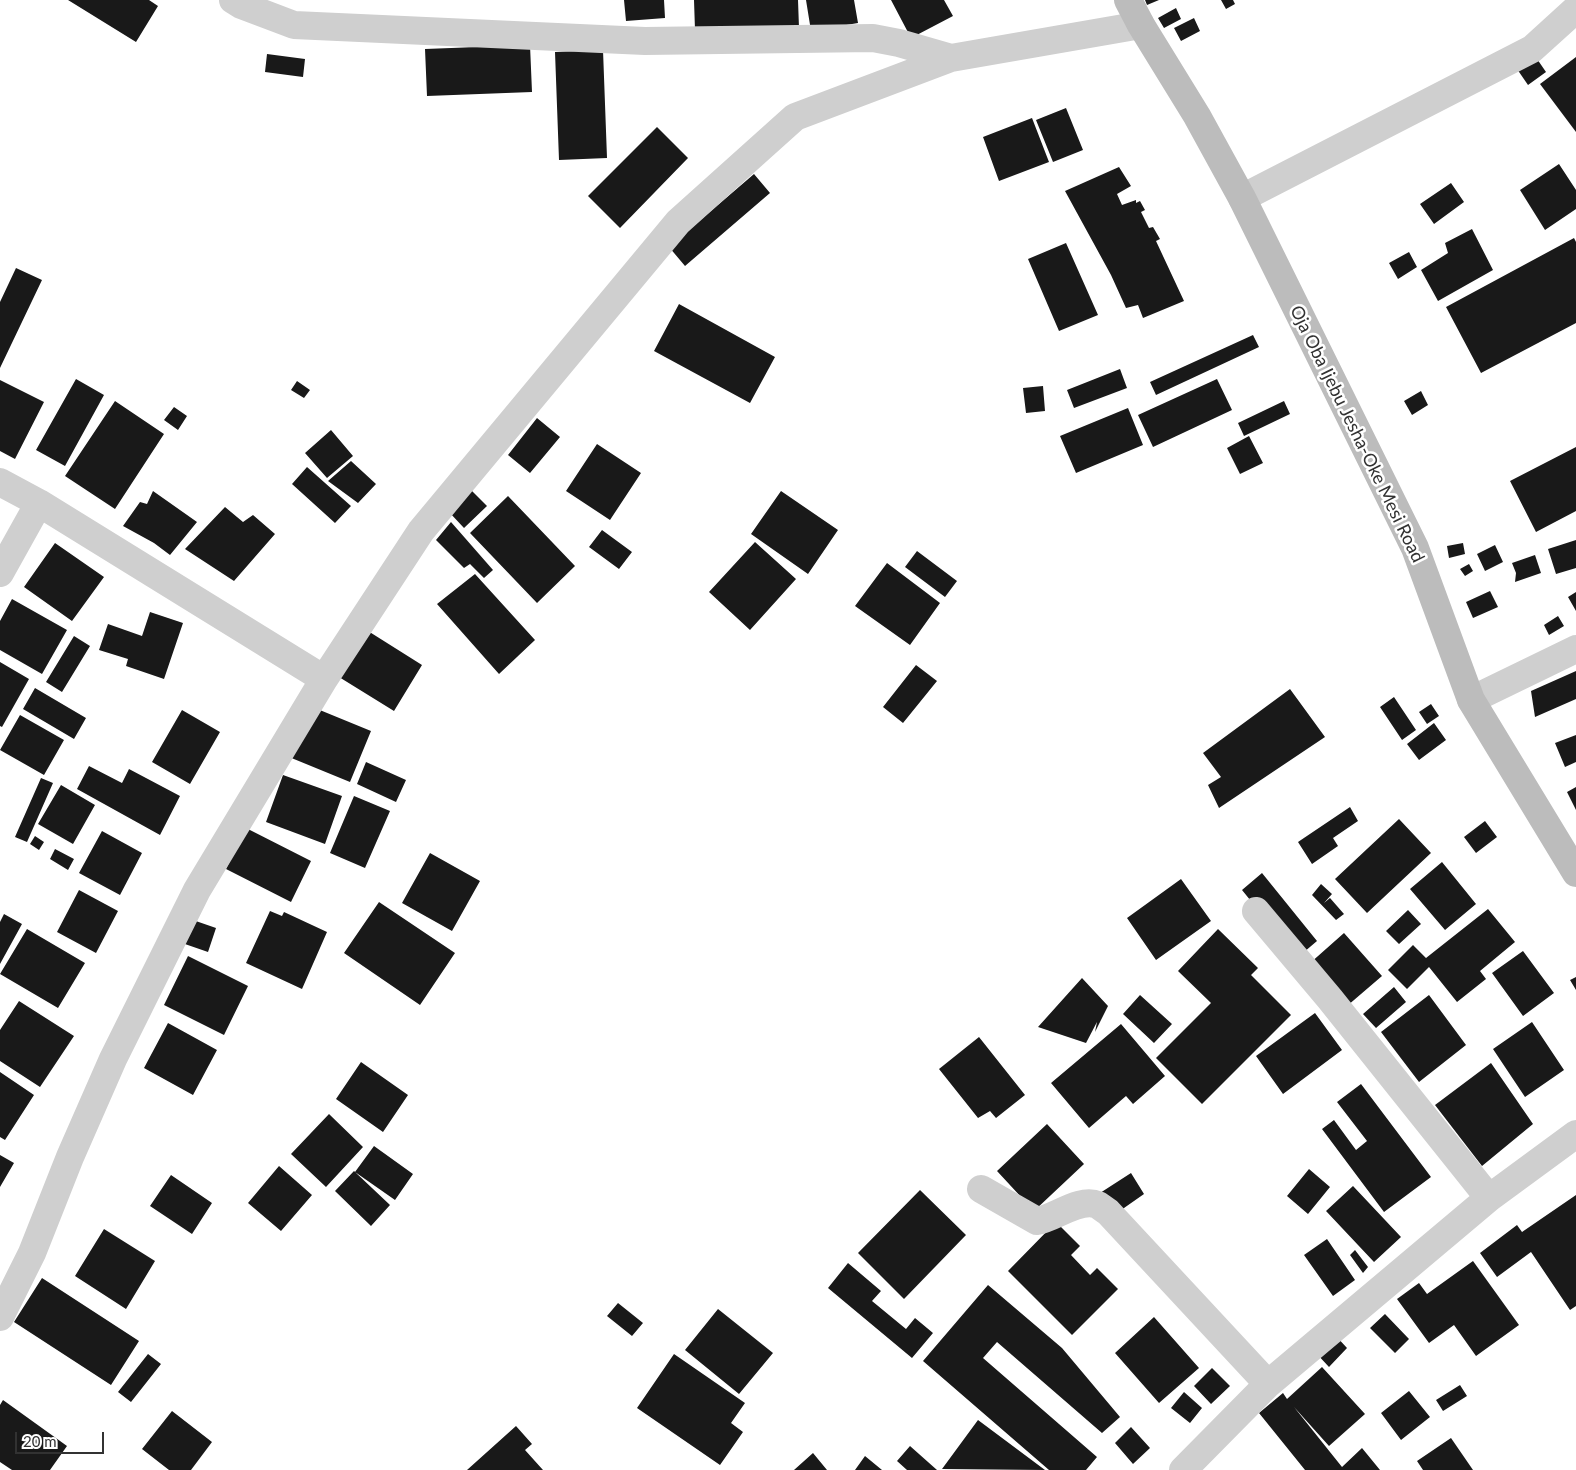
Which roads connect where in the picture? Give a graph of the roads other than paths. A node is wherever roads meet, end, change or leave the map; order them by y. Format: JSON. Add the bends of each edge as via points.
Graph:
{"nodes":[{"id":1,"x":233,"y":0,"type":"edge"},
{"id":2,"x":1128,"y":0,"type":"edge"},
{"id":3,"x":1576,"y":9,"type":"edge"},
{"id":4,"x":1140,"y":25,"type":"junction"},
{"id":5,"x":951,"y":58,"type":"junction"},
{"id":6,"x":1242,"y":198,"type":"junction"},
{"id":7,"x":0,"y":482,"type":"edge"},
{"id":8,"x":39,"y":503,"type":"junction"},
{"id":9,"x":0,"y":573,"type":"edge"},
{"id":10,"x":1576,"y":649,"type":"edge"},
{"id":11,"x":324,"y":679,"type":"junction"},
{"id":12,"x":1471,"y":700,"type":"junction"},
{"id":13,"x":1576,"y":873,"type":"edge"},
{"id":14,"x":1256,"y":911,"type":"dead end"},
{"id":15,"x":1576,"y":1134,"type":"edge"},
{"id":16,"x":980,"y":1190,"type":"dead end"},
{"id":17,"x":1489,"y":1198,"type":"junction"},
{"id":18,"x":0,"y":1317,"type":"edge"},
{"id":19,"x":1268,"y":1384,"type":"junction"},
{"id":20,"x":1183,"y":1470,"type":"edge"}],
"edges":[{"from":1,"to":5,"type":"street","via":[[294,25],[645,41],[873,38]]},
{"from":2,"to":4,"type":"main road","name":"Oja Oba Ijebu Jesha-Oke Mesi Road"},
{"from":3,"to":6,"type":"street","via":[[1532,49]]},
{"from":4,"to":5,"type":"street"},
{"from":4,"to":6,"type":"main road","name":"Oja Oba Ijebu Jesha-Oke Mesi Road"},
{"from":5,"to":11,"type":"street","via":[[795,117],[678,222],[421,530]]},
{"from":6,"to":12,"type":"main road","name":"Oja Oba Ijebu Jesha-Oke Mesi Road","via":[[1415,548]]},
{"from":7,"to":8,"type":"street"},
{"from":8,"to":9,"type":"street"},
{"from":8,"to":11,"type":"street"},
{"from":10,"to":12,"type":"street"},
{"from":11,"to":18,"type":"street","via":[[197,890],[113,1058],[32,1253]]},
{"from":12,"to":13,"type":"main road","name":"Oja Oba Ijebu Jesha-Oke Mesi Road"},
{"from":14,"to":17,"type":"street"},
{"from":15,"to":17,"type":"street"},
{"from":16,"to":19,"type":"street","via":[[1036,1221],[1046,1220],[1084,1203],[1097,1204]]},
{"from":17,"to":19,"type":"street"},
{"from":19,"to":20,"type":"street"}]}
